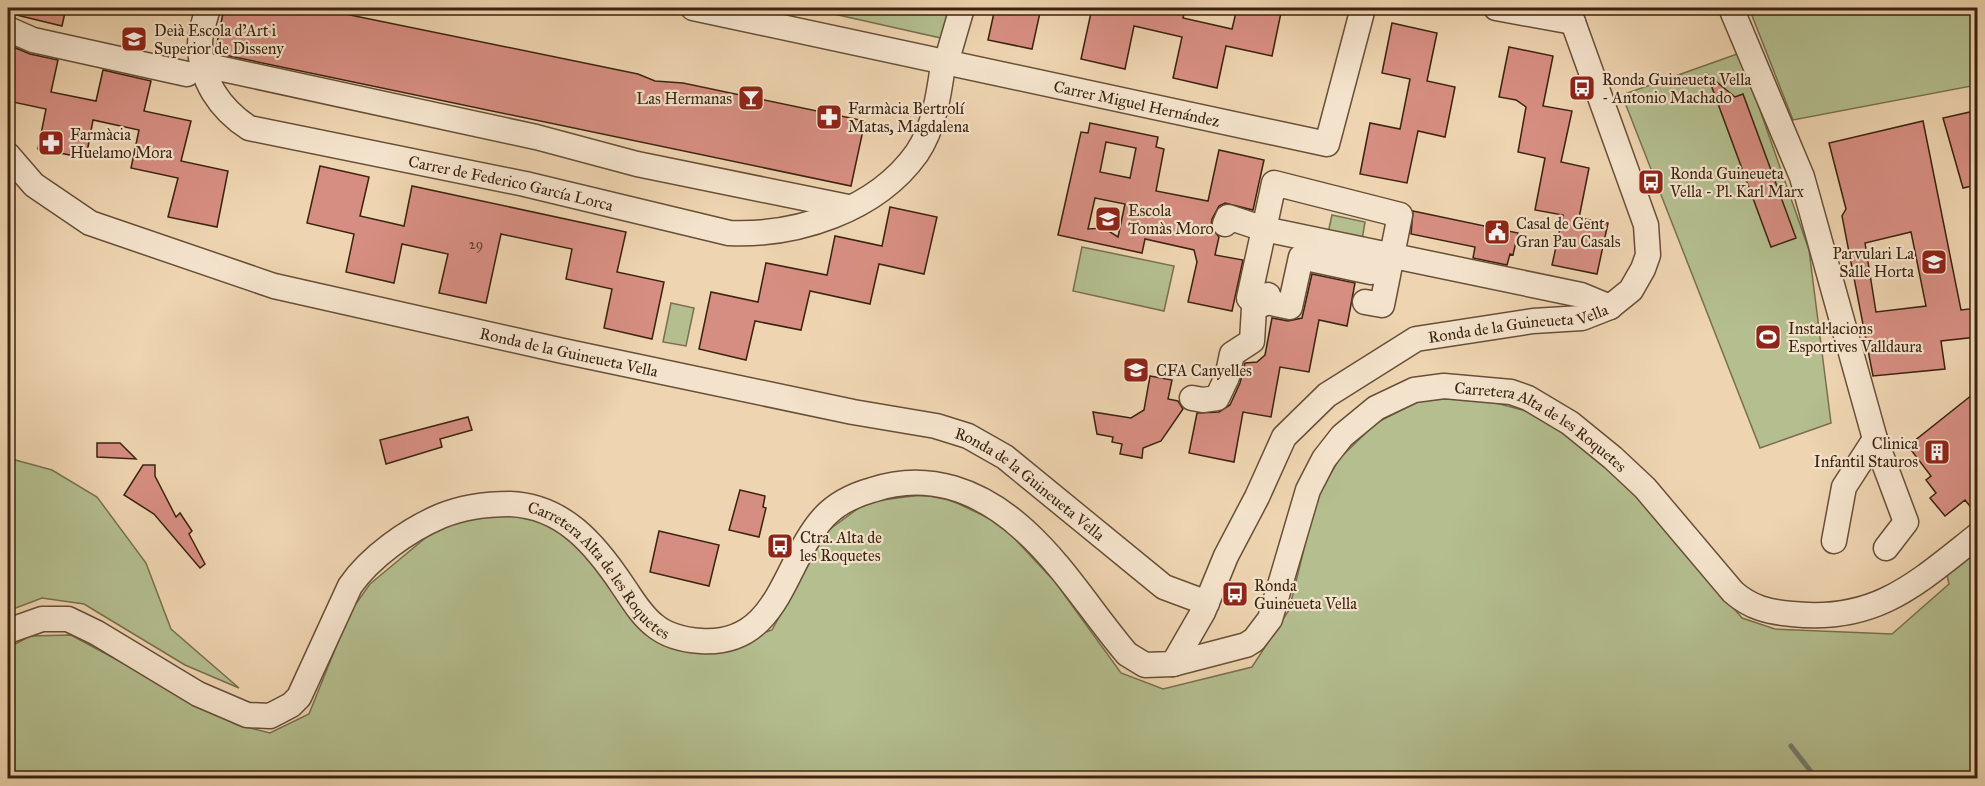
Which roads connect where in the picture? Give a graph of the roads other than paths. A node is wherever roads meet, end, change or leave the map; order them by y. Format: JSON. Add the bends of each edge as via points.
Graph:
{"nodes":[{"id":1,"x":208,"y":8,"type":"edge"},
{"id":2,"x":693,"y":8,"type":"edge"},
{"id":3,"x":962,"y":8,"type":"edge"},
{"id":4,"x":1363,"y":8,"type":"edge"},
{"id":5,"x":1731,"y":8,"type":"edge"},
{"id":6,"x":1508,"y":9,"type":"edge"},
{"id":7,"x":1579,"y":15,"type":"edge"},
{"id":8,"x":8,"y":29,"type":"edge"},
{"id":9,"x":946,"y":63,"type":"junction"},
{"id":10,"x":196,"y":70,"type":"junction"},
{"id":11,"x":8,"y":154,"type":"edge"},
{"id":12,"x":848,"y":207,"type":"junction"},
{"id":13,"x":1225,"y":224,"type":"dead end"},
{"id":14,"x":1264,"y":229,"type":"junction"},
{"id":15,"x":1245,"y":256,"type":"dead end"},
{"id":16,"x":1395,"y":256,"type":"junction"},
{"id":17,"x":1371,"y":272,"type":"dead end"},
{"id":18,"x":1262,"y":291,"type":"junction"},
{"id":19,"x":1365,"y":302,"type":"dead end"},
{"id":20,"x":1610,"y":308,"type":"junction"},
{"id":21,"x":1192,"y":398,"type":"dead end"},
{"id":22,"x":1875,"y":439,"type":"junction"},
{"id":23,"x":1977,"y":536,"type":"edge"},
{"id":24,"x":1834,"y":541,"type":"dead end"},
{"id":25,"x":1886,"y":548,"type":"dead end"},
{"id":26,"x":1207,"y":603,"type":"junction"},
{"id":27,"x":8,"y":631,"type":"edge"},
{"id":28,"x":1173,"y":664,"type":"junction"}],
"edges":[{"from":1,"to":10,"type":"street","name":"Carrer de Federico García Lorca"},
{"from":2,"to":9,"type":"street","name":"Carrer Miguel Hernández"},
{"from":3,"to":9,"type":"street","name":"Carrer de Federico García Lorca"},
{"from":4,"to":9,"type":"street","name":"Carrer Miguel Hernández","via":[[1327,144]]},
{"from":5,"to":22,"type":"street","via":[[1802,177]]},
{"from":6,"to":7,"type":"street"},
{"from":7,"to":20,"type":"street","name":"Ronda de la Guineueta Vella","via":[[1648,239],[1648,255],[1637,280],[1621,301]]},
{"from":8,"to":10,"type":"street","via":[[33,39],[154,66]]},
{"from":9,"to":12,"type":"street","name":"Carrer de Federico García Lorca","via":[[935,111],[917,152],[889,182]]},
{"from":10,"to":12,"type":"street","via":[[536,137],[637,164]]},
{"from":10,"to":12,"type":"street","name":"Carrer de Federico García Lorca","via":[[229,115],[249,128],[525,184],[729,233],[785,231],[816,223]]},
{"from":11,"to":26,"type":"street","name":"Ronda de la Guineueta Vella","via":[[34,185],[74,215],[265,284],[551,349],[936,426],[968,436],[1005,457],[1164,586]]},
{"from":13,"to":14,"type":"street","via":[[1228,216]]},
{"from":14,"to":16,"type":"street"},
{"from":14,"to":16,"type":"street","via":[[1274,183],[1400,215]]},
{"from":14,"to":18,"type":"street"},
{"from":15,"to":18,"type":"street","via":[[1246,282]]},
{"from":16,"to":19,"type":"street","via":[[1382,305]]},
{"from":16,"to":20,"type":"street","via":[[1581,295]]},
{"from":17,"to":18,"type":"street","via":[[1301,257],[1290,307]]},
{"from":18,"to":21,"type":"street","via":[[1254,308],[1252,340],[1232,354],[1217,398]]},
{"from":20,"to":26,"type":"street","name":"Ronda de la Guineueta Vella","via":[[1582,318],[1533,321],[1416,339],[1327,395],[1284,436]]},
{"from":22,"to":24,"type":"street","via":[[1844,487]]},
{"from":22,"to":25,"type":"street","via":[[1906,522]]},
{"from":23,"to":28,"type":"street","name":"Carretera Alta de les Roquetes","via":[[1903,590],[1862,611],[1815,616],[1764,610],[1744,602],[1733,592],[1660,504],[1613,458],[1547,408],[1511,392],[1466,386],[1427,387],[1376,408],[1342,436],[1324,459],[1308,490],[1270,619],[1259,635],[1246,645]]},
{"from":26,"to":28,"type":"street"},
{"from":27,"to":28,"type":"street","name":"Carretera Alta de les Roquetes","via":[[42,619],[68,619],[198,694],[247,715],[270,716],[299,697],[357,575],[424,525],[458,509],[512,504],[557,516],[584,535],[654,626],[676,637],[720,640],[744,632],[765,616],[816,528],[844,501],[888,485],[937,482],[995,507],[1039,545],[1127,654],[1145,665]]}]}
